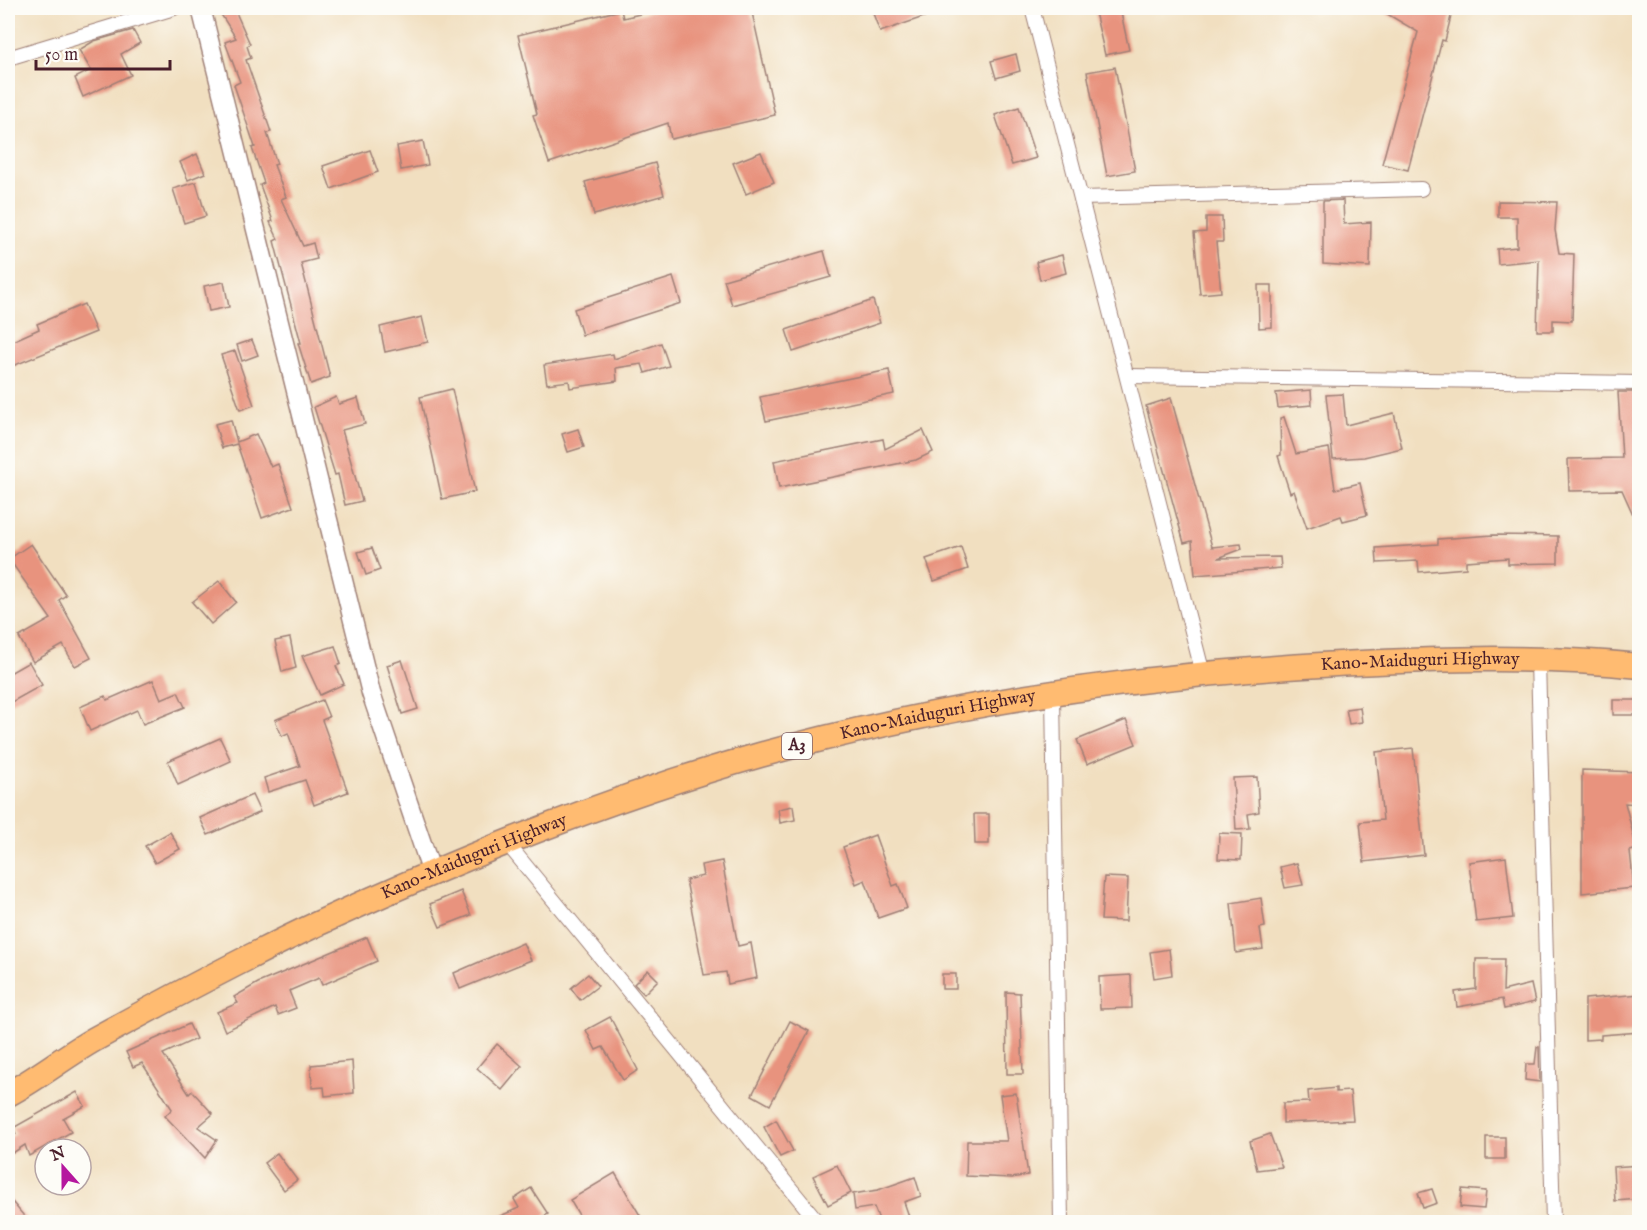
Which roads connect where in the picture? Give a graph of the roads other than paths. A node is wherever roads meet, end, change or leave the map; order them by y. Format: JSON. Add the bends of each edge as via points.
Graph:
{"nodes":[{"id":1,"x":174,"y":8,"type":"edge"},
{"id":2,"x":201,"y":8,"type":"edge"},
{"id":3,"x":1032,"y":8,"type":"edge"},
{"id":4,"x":8,"y":58,"type":"edge"},
{"id":5,"x":1421,"y":189,"type":"dead end"},
{"id":6,"x":1081,"y":198,"type":"junction"},
{"id":7,"x":1127,"y":376,"type":"junction"},
{"id":8,"x":1640,"y":383,"type":"edge"},
{"id":9,"x":1538,"y":661,"type":"junction"},
{"id":10,"x":1640,"y":666,"type":"edge"},
{"id":11,"x":1203,"y":674,"type":"junction"},
{"id":12,"x":1053,"y":694,"type":"junction"},
{"id":13,"x":506,"y":842,"type":"junction"},
{"id":14,"x":432,"y":873,"type":"junction"},
{"id":15,"x":12,"y":1093,"type":"edge"},
{"id":16,"x":818,"y":1222,"type":"edge"},
{"id":17,"x":1061,"y":1222,"type":"edge"},
{"id":18,"x":1553,"y":1222,"type":"edge"}],
"edges":[{"from":1,"to":4,"type":"street"},
{"from":2,"to":14,"type":"street","via":[[371,693]]},
{"from":3,"to":6,"type":"street"},
{"from":5,"to":6,"type":"street"},
{"from":6,"to":7,"type":"street"},
{"from":7,"to":8,"type":"street"},
{"from":7,"to":11,"type":"street"},
{"from":9,"to":10,"type":"highway","name":"Kano-Maiduguri Highway","number":"A3"},
{"from":9,"to":11,"type":"highway","name":"Kano-Maiduguri Highway","number":"A3","via":[[1367,662]]},
{"from":9,"to":18,"type":"street"},
{"from":11,"to":12,"type":"highway","name":"Kano-Maiduguri Highway","number":"A3"},
{"from":12,"to":13,"type":"highway","name":"Kano-Maiduguri Highway","number":"A3","via":[[872,727],[759,756],[653,788]]},
{"from":12,"to":17,"type":"street"},
{"from":13,"to":14,"type":"highway","name":"Kano-Maiduguri Highway","number":"A3"},
{"from":13,"to":16,"type":"street"},
{"from":14,"to":15,"type":"highway","name":"Kano-Maiduguri Highway","number":"A3","via":[[313,926],[92,1041]]}]}
